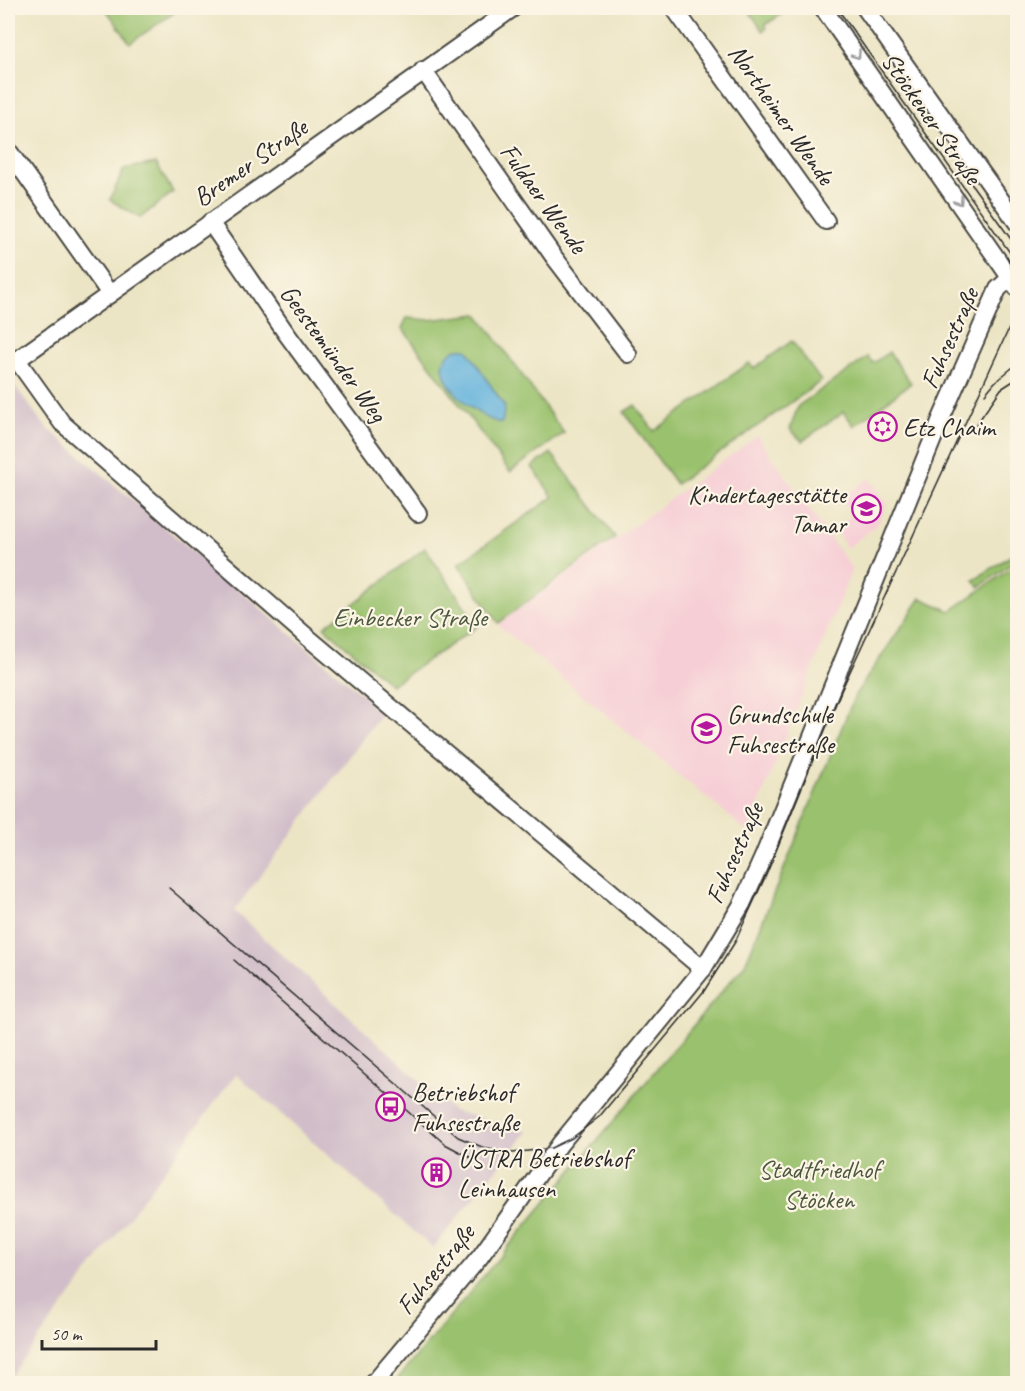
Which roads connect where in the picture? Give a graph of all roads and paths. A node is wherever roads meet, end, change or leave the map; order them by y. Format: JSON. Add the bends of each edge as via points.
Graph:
{"nodes":[{"id":1,"x":513,"y":8,"type":"edge"},
{"id":2,"x":674,"y":8,"type":"edge"},
{"id":3,"x":823,"y":8,"type":"edge"},
{"id":4,"x":865,"y":8,"type":"edge"},
{"id":5,"x":423,"y":70,"type":"junction"},
{"id":6,"x":8,"y":150,"type":"edge"},
{"id":7,"x":826,"y":221,"type":"dead end"},
{"id":8,"x":210,"y":222,"type":"junction"},
{"id":9,"x":1017,"y":224,"type":"edge"},
{"id":10,"x":1015,"y":279,"type":"edge"},
{"id":11,"x":110,"y":294,"type":"junction"},
{"id":12,"x":628,"y":354,"type":"dead end"},
{"id":13,"x":418,"y":513,"type":"dead end"},
{"id":14,"x":703,"y":969,"type":"junction"},
{"id":15,"x":373,"y":1383,"type":"edge"}],
"edges":[{"from":1,"to":5,"type":"street","name":"Bremer Straße"},
{"from":2,"to":7,"type":"street","name":"Northeimer Wende"},
{"from":3,"to":10,"type":"street","name":"Stöckener Straße","one_way":true},
{"from":4,"to":9,"type":"street","name":"Stöckener Straße"},
{"from":5,"to":8,"type":"street","name":"Bremer Straße"},
{"from":5,"to":12,"type":"street","name":"Fuldaer Wende","via":[[554,257]]},
{"from":6,"to":11,"type":"street"},
{"from":8,"to":11,"type":"street","name":"Bremer Straße"},
{"from":8,"to":13,"type":"street","name":"Geestemünder Weg"},
{"from":10,"to":14,"type":"street","name":"Fuhsestraße","via":[[998,289],[747,894]]},
{"from":11,"to":14,"type":"street","name":"Bremer Straße","via":[[17,360],[62,423],[305,634]]},
{"from":14,"to":15,"type":"street","name":"Fuhsestraße","via":[[560,1144],[480,1257]]}]}
